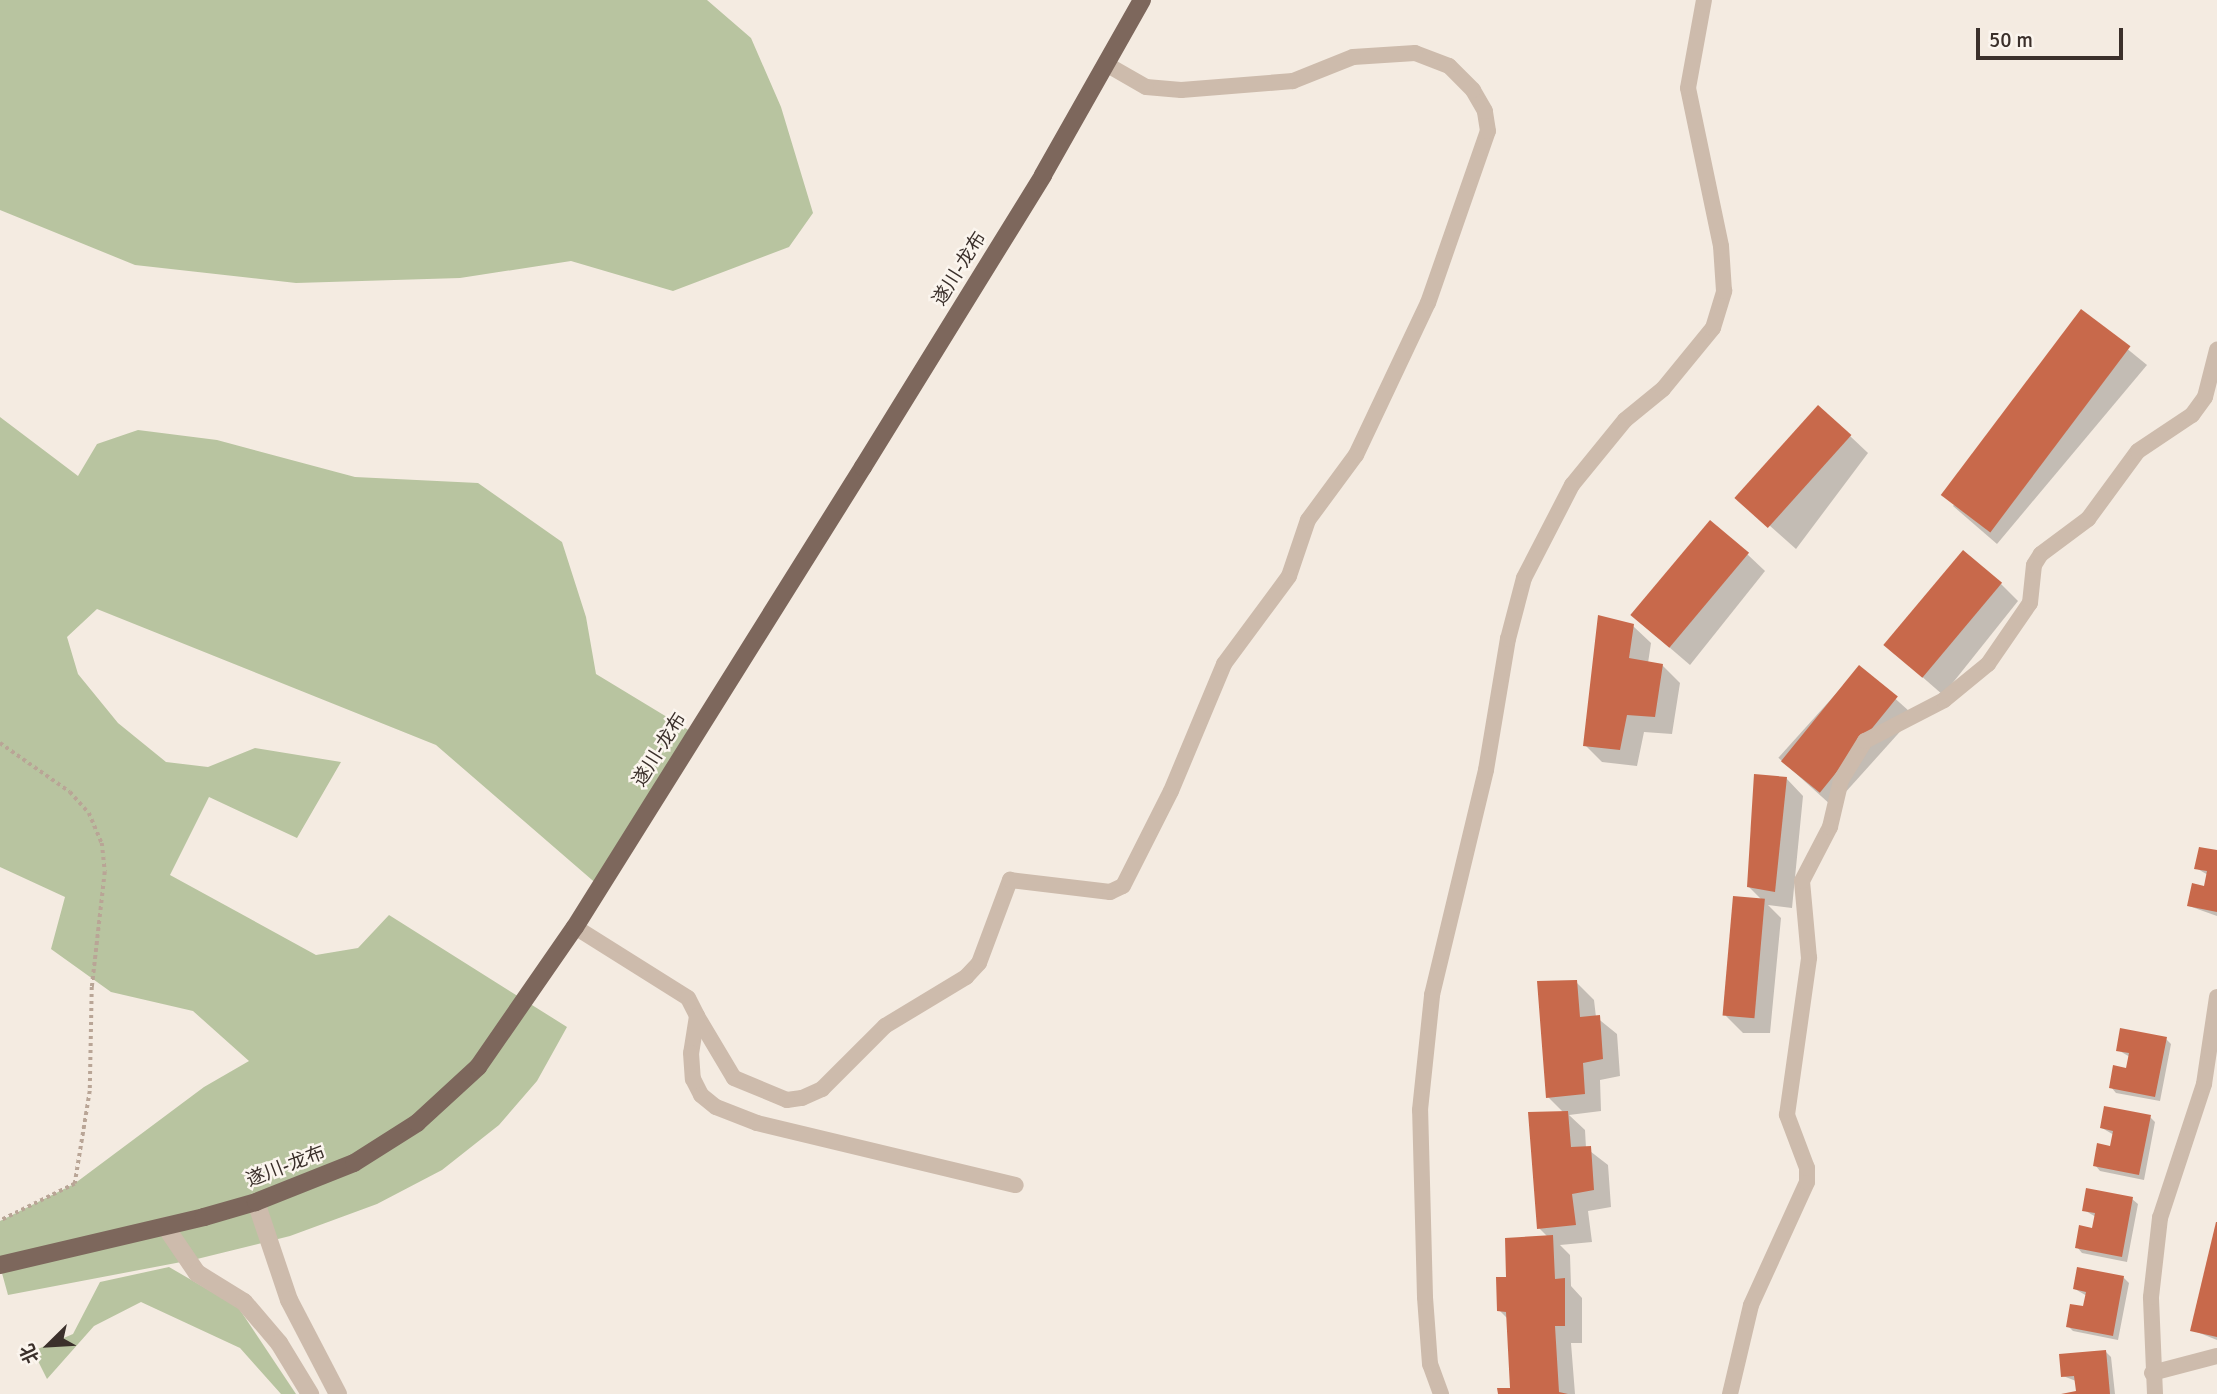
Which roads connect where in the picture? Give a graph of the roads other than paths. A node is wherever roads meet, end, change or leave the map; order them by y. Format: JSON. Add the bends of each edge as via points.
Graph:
{"nodes":[{"id":1,"x":1142,"y":0,"type":"edge"},
{"id":2,"x":1704,"y":0,"type":"edge"},
{"id":3,"x":1107,"y":64,"type":"junction"},
{"id":4,"x":2217,"y":350,"type":"edge"},
{"id":5,"x":575,"y":926,"type":"junction"},
{"id":6,"x":2217,"y":997,"type":"edge"},
{"id":7,"x":697,"y":1016,"type":"junction"},
{"id":8,"x":1016,"y":1185,"type":"dead end"},
{"id":9,"x":256,"y":1202,"type":"junction"},
{"id":10,"x":165,"y":1226,"type":"junction"},
{"id":11,"x":0,"y":1265,"type":"edge"},
{"id":12,"x":2217,"y":1356,"type":"edge"},
{"id":13,"x":2152,"y":1374,"type":"junction"},
{"id":14,"x":310,"y":1394,"type":"edge"},
{"id":15,"x":338,"y":1394,"type":"edge"},
{"id":16,"x":1441,"y":1394,"type":"edge"},
{"id":17,"x":1730,"y":1394,"type":"edge"},
{"id":18,"x":2155,"y":1394,"type":"edge"}],
"edges":[{"from":1,"to":3,"type":"main road","name":"遂川-龙布"},
{"from":2,"to":16,"type":"street","via":[[1688,88],[1721,246],[1724,291],[1713,328],[1664,389],[1625,420],[1572,485],[1524,578],[1505,651],[1486,770],[1432,995],[1420,1110],[1424,1297],[1430,1364]]},
{"from":3,"to":5,"type":"main road","name":"遂川-龙布","via":[[871,455]]},
{"from":3,"to":7,"type":"street","via":[[1146,87],[1181,90],[1293,81],[1353,57],[1415,53],[1450,66],[1485,111],[1488,131],[1428,303],[1356,455],[1308,520],[1289,576],[1224,664],[1171,791],[1124,886],[1110,892],[1010,880],[979,963],[966,977],[885,1026],[822,1089],[802,1098],[788,1100],[734,1078]]},
{"from":4,"to":17,"type":"street","via":[[2205,397],[2192,415],[2138,451],[2088,519],[2041,554],[2034,565],[2030,603],[1988,664],[1944,700],[1865,741],[1841,780],[1830,827],[1802,881],[1809,958],[1787,1115],[1807,1168],[1807,1182],[1751,1305]]},
{"from":5,"to":7,"type":"street","via":[[688,998]]},
{"from":5,"to":9,"type":"main road","name":"遂川-龙布","via":[[478,1067],[418,1123],[354,1163]]},
{"from":6,"to":13,"type":"street","via":[[2204,1084],[2160,1218],[2151,1297]]},
{"from":7,"to":8,"type":"street","via":[[691,1053],[693,1079],[701,1095],[716,1107],[757,1123]]},
{"from":9,"to":10,"type":"main road","name":"遂川-龙布"},
{"from":9,"to":15,"type":"street","via":[[289,1300]]},
{"from":10,"to":11,"type":"main road","name":"遂川-龙布"},
{"from":10,"to":14,"type":"street","via":[[197,1273],[244,1302],[279,1342]]},
{"from":12,"to":13,"type":"street"},
{"from":13,"to":18,"type":"street"}]}
